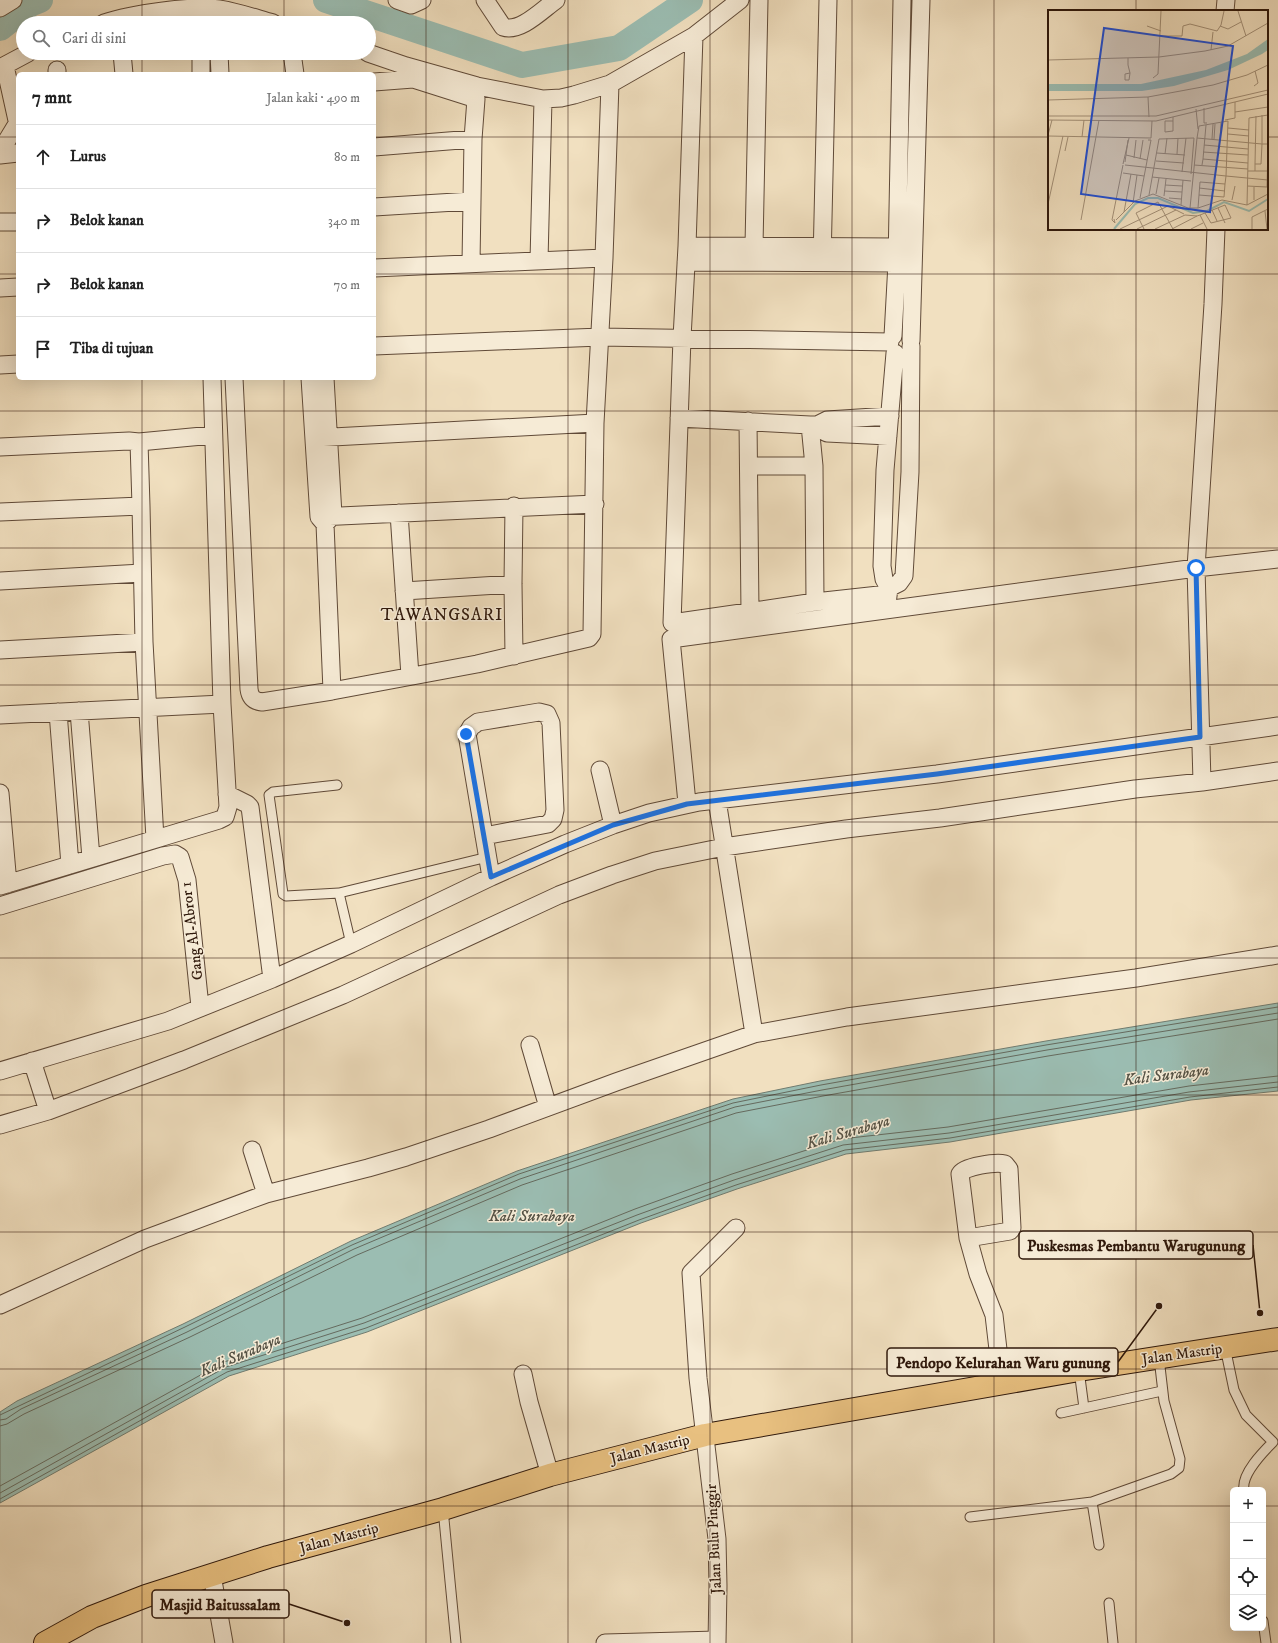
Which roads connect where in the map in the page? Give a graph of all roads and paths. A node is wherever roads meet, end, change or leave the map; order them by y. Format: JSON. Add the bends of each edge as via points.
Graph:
{"nodes":[{"id":1,"x":13,"y":0,"type":"edge"},
{"id":2,"x":397,"y":0,"type":"edge"},
{"id":3,"x":422,"y":0,"type":"edge"},
{"id":4,"x":485,"y":0,"type":"edge"},
{"id":5,"x":556,"y":0,"type":"edge"},
{"id":6,"x":740,"y":0,"type":"edge"},
{"id":7,"x":759,"y":0,"type":"edge"},
{"id":8,"x":828,"y":0,"type":"edge"},
{"id":9,"x":902,"y":0,"type":"edge"},
{"id":10,"x":921,"y":0,"type":"edge"},
{"id":11,"x":1226,"y":0,"type":"edge"},
{"id":12,"x":0,"y":8,"type":"edge"},
{"id":13,"x":1225,"y":10,"type":"edge"},
{"id":14,"x":200,"y":16,"type":"edge"},
{"id":15,"x":218,"y":16,"type":"edge"},
{"id":16,"x":248,"y":16,"type":"edge"},
{"id":17,"x":694,"y":36,"type":"junction"},
{"id":18,"x":376,"y":56,"type":"edge"},
{"id":19,"x":16,"y":59,"type":"edge"},
{"id":20,"x":123,"y":60,"type":"edge"},
{"id":21,"x":201,"y":60,"type":"edge"},
{"id":22,"x":219,"y":60,"type":"edge"},
{"id":23,"x":293,"y":60,"type":"edge"},
{"id":24,"x":2,"y":67,"type":"edge"},
{"id":25,"x":124,"y":72,"type":"edge"},
{"id":26,"x":202,"y":72,"type":"edge"},
{"id":27,"x":220,"y":72,"type":"edge"},
{"id":28,"x":295,"y":72,"type":"edge"},
{"id":29,"x":376,"y":82,"type":"edge"},
{"id":30,"x":610,"y":84,"type":"junction"},
{"id":31,"x":543,"y":99,"type":"junction"},
{"id":32,"x":16,"y":120,"type":"edge"},
{"id":33,"x":16,"y":126,"type":"edge"},
{"id":34,"x":473,"y":140,"type":"junction"},
{"id":35,"x":376,"y":147,"type":"edge"},
{"id":36,"x":0,"y":153,"type":"edge"},
{"id":37,"x":16,"y":153,"type":"edge"},
{"id":38,"x":898,"y":155,"type":"junction"},
{"id":39,"x":918,"y":155,"type":"junction"},
{"id":40,"x":472,"y":201,"type":"junction"},
{"id":41,"x":376,"y":207,"type":"edge"},
{"id":42,"x":0,"y":222,"type":"edge"},
{"id":43,"x":16,"y":222,"type":"edge"},
{"id":44,"x":1216,"y":230,"type":"edge"},
{"id":45,"x":897,"y":246,"type":"junction"},
{"id":46,"x":687,"y":254,"type":"junction"},
{"id":47,"x":754,"y":254,"type":"junction"},
{"id":48,"x":822,"y":254,"type":"junction"},
{"id":49,"x":604,"y":258,"type":"junction"},
{"id":50,"x":539,"y":261,"type":"junction"},
{"id":51,"x":471,"y":263,"type":"junction"},
{"id":52,"x":897,"y":263,"type":"junction"},
{"id":53,"x":376,"y":268,"type":"edge"},
{"id":54,"x":16,"y":287,"type":"edge"},
{"id":55,"x":0,"y":288,"type":"edge"},
{"id":56,"x":600,"y":337,"type":"junction"},
{"id":57,"x":682,"y":338,"type":"junction"},
{"id":58,"x":892,"y":343,"type":"junction"},
{"id":59,"x":911,"y":344,"type":"junction"},
{"id":60,"x":376,"y":346,"type":"edge"},
{"id":61,"x":16,"y":364,"type":"edge"},
{"id":62,"x":0,"y":365,"type":"edge"},
{"id":63,"x":212,"y":380,"type":"edge"},
{"id":64,"x":234,"y":380,"type":"edge"},
{"id":65,"x":310,"y":380,"type":"edge"},
{"id":66,"x":325,"y":380,"type":"edge"},
{"id":67,"x":890,"y":416,"type":"junction"},
{"id":68,"x":679,"y":418,"type":"junction"},
{"id":69,"x":748,"y":421,"type":"junction"},
{"id":70,"x":595,"y":423,"type":"junction"},
{"id":71,"x":813,"y":425,"type":"junction"},
{"id":72,"x":213,"y":435,"type":"junction"},
{"id":73,"x":888,"y":436,"type":"junction"},
{"id":74,"x":321,"y":438,"type":"junction"},
{"id":75,"x":139,"y":442,"type":"junction"},
{"id":76,"x":0,"y":447,"type":"edge"},
{"id":77,"x":749,"y":466,"type":"junction"},
{"id":78,"x":814,"y":466,"type":"junction"},
{"id":79,"x":885,"y":470,"type":"junction"},
{"id":80,"x":910,"y":472,"type":"junction"},
{"id":81,"x":595,"y":504,"type":"junction"},
{"id":82,"x":141,"y":506,"type":"junction"},
{"id":83,"x":514,"y":506,"type":"junction"},
{"id":84,"x":0,"y":512,"type":"edge"},
{"id":85,"x":399,"y":514,"type":"junction"},
{"id":86,"x":326,"y":518,"type":"junction"},
{"id":87,"x":1278,"y":559,"type":"edge"},
{"id":88,"x":1196,"y":568,"type":"junction"},
{"id":89,"x":142,"y":573,"type":"junction"},
{"id":90,"x":0,"y":581,"type":"edge"},
{"id":91,"x":513,"y":584,"type":"junction"},
{"id":92,"x":404,"y":591,"type":"junction"},
{"id":93,"x":888,"y":597,"type":"junction"},
{"id":94,"x":815,"y":602,"type":"junction"},
{"id":95,"x":750,"y":612,"type":"junction"},
{"id":96,"x":144,"y":642,"type":"junction"},
{"id":97,"x":0,"y":650,"type":"edge"},
{"id":98,"x":514,"y":656,"type":"junction"},
{"id":99,"x":410,"y":676,"type":"junction"},
{"id":100,"x":332,"y":691,"type":"junction"},
{"id":101,"x":222,"y":704,"type":"junction"},
{"id":102,"x":148,"y":708,"type":"junction"},
{"id":103,"x":80,"y":711,"type":"junction"},
{"id":104,"x":58,"y":712,"type":"junction"},
{"id":105,"x":0,"y":714,"type":"edge"},
{"id":106,"x":1278,"y":726,"type":"edge"},
{"id":107,"x":1200,"y":741,"type":"junction"},
{"id":108,"x":600,"y":770,"type":"dead end"},
{"id":109,"x":1278,"y":771,"type":"edge"},
{"id":110,"x":1202,"y":778,"type":"junction"},
{"id":111,"x":337,"y":785,"type":"dead end"},
{"id":112,"x":0,"y":793,"type":"edge"},
{"id":113,"x":238,"y":799,"type":"junction"},
{"id":114,"x":687,"y":804,"type":"junction"},
{"id":115,"x":717,"y":804,"type":"junction"},
{"id":116,"x":613,"y":825,"type":"junction"},
{"id":117,"x":484,"y":836,"type":"junction"},
{"id":118,"x":155,"y":839,"type":"junction"},
{"id":119,"x":723,"y":843,"type":"junction"},
{"id":120,"x":488,"y":856,"type":"junction"},
{"id":121,"x":91,"y":858,"type":"junction"},
{"id":122,"x":70,"y":865,"type":"junction"},
{"id":123,"x":491,"y":877,"type":"junction"},
{"id":124,"x":4,"y":885,"type":"edge"},
{"id":125,"x":339,"y":893,"type":"junction"},
{"id":126,"x":0,"y":906,"type":"edge"},
{"id":127,"x":351,"y":944,"type":"junction"},
{"id":128,"x":1278,"y":955,"type":"edge"},
{"id":129,"x":272,"y":978,"type":"junction"},
{"id":130,"x":200,"y":1006,"type":"junction"},
{"id":131,"x":754,"y":1034,"type":"junction"},
{"id":132,"x":530,"y":1045,"type":"dead end"},
{"id":133,"x":32,"y":1061,"type":"junction"},
{"id":134,"x":0,"y":1071,"type":"edge"},
{"id":135,"x":548,"y":1107,"type":"junction"},
{"id":136,"x":48,"y":1111,"type":"junction"},
{"id":137,"x":0,"y":1124,"type":"edge"},
{"id":138,"x":252,"y":1150,"type":"dead end"},
{"id":139,"x":266,"y":1194,"type":"junction"},
{"id":140,"x":736,"y":1228,"type":"dead end"},
{"id":141,"x":968,"y":1238,"type":"junction"},
{"id":142,"x":0,"y":1304,"type":"edge"},
{"id":143,"x":1278,"y":1339,"type":"edge"},
{"id":144,"x":1225,"y":1347,"type":"junction"},
{"id":145,"x":1158,"y":1356,"type":"junction"},
{"id":146,"x":1079,"y":1370,"type":"junction"},
{"id":147,"x":523,"y":1374,"type":"dead end"},
{"id":148,"x":1002,"y":1384,"type":"junction"},
{"id":149,"x":1162,"y":1391,"type":"junction"},
{"id":150,"x":1084,"y":1408,"type":"junction"},
{"id":151,"x":1061,"y":1413,"type":"dead end"},
{"id":152,"x":705,"y":1435,"type":"junction"},
{"id":153,"x":1275,"y":1441,"type":"edge"},
{"id":154,"x":550,"y":1475,"type":"junction"},
{"id":155,"x":1243,"y":1487,"type":"edge"},
{"id":156,"x":1092,"y":1502,"type":"junction"},
{"id":157,"x":443,"y":1509,"type":"junction"},
{"id":158,"x":970,"y":1516,"type":"dead end"},
{"id":159,"x":1099,"y":1545,"type":"dead end"},
{"id":160,"x":212,"y":1575,"type":"junction"},
{"id":161,"x":1109,"y":1603,"type":"dead end"},
{"id":162,"x":1264,"y":1631,"type":"edge"},
{"id":163,"x":717,"y":1642,"type":"edge"},
{"id":164,"x":45,"y":1643,"type":"edge"},
{"id":165,"x":224,"y":1643,"type":"edge"},
{"id":166,"x":456,"y":1643,"type":"edge"},
{"id":167,"x":605,"y":1643,"type":"edge"},
{"id":168,"x":1113,"y":1643,"type":"edge"},
{"id":169,"x":1266,"y":1643,"type":"edge"}],
"edges":[{"from":1,"to":12,"type":"street"},
{"from":2,"to":3,"type":"street","via":[[411,5]]},
{"from":4,"to":5,"type":"street","via":[[503,27],[509,29],[520,26]]},
{"from":6,"to":17,"type":"street"},
{"from":7,"to":47,"type":"street"},
{"from":8,"to":48,"type":"street"},
{"from":9,"to":38,"type":"street"},
{"from":10,"to":39,"type":"street"},
{"from":11,"to":13,"type":"street"},
{"from":14,"to":15,"type":"street"},
{"from":15,"to":16,"type":"street","via":[[234,12]]},
{"from":17,"to":30,"type":"street"},
{"from":17,"to":46,"type":"street"},
{"from":18,"to":31,"type":"street","via":[[477,86]]},
{"from":19,"to":24,"type":"street"},
{"from":20,"to":25,"type":"street"},
{"from":21,"to":26,"type":"street"},
{"from":22,"to":27,"type":"street"},
{"from":23,"to":28,"type":"street"},
{"from":24,"to":32,"type":"street"},
{"from":29,"to":34,"type":"street","via":[[413,80],[476,99]]},
{"from":30,"to":31,"type":"street","via":[[574,95]]},
{"from":30,"to":49,"type":"street"},
{"from":31,"to":50,"type":"street"},
{"from":33,"to":36,"type":"street"},
{"from":34,"to":35,"type":"street"},
{"from":34,"to":40,"type":"street"},
{"from":36,"to":37,"type":"street"},
{"from":38,"to":39,"type":"street"},
{"from":38,"to":45,"type":"street"},
{"from":39,"to":59,"type":"street"},
{"from":40,"to":41,"type":"street"},
{"from":40,"to":51,"type":"street"},
{"from":42,"to":43,"type":"street"},
{"from":44,"to":88,"type":"street"},
{"from":45,"to":48,"type":"street"},
{"from":45,"to":52,"type":"street"},
{"from":46,"to":47,"type":"street"},
{"from":46,"to":57,"type":"street"},
{"from":47,"to":48,"type":"street"},
{"from":48,"to":52,"type":"street"},
{"from":49,"to":50,"type":"street"},
{"from":49,"to":56,"type":"street"},
{"from":50,"to":51,"type":"street"},
{"from":51,"to":53,"type":"street"},
{"from":52,"to":58,"type":"street"},
{"from":54,"to":55,"type":"street"},
{"from":56,"to":57,"type":"street"},
{"from":56,"to":60,"type":"street"},
{"from":56,"to":70,"type":"street"},
{"from":57,"to":58,"type":"street"},
{"from":57,"to":68,"type":"street"},
{"from":58,"to":59,"type":"street","via":[[901,354],[908,352]]},
{"from":58,"to":67,"type":"street"},
{"from":59,"to":80,"type":"street"},
{"from":61,"to":62,"type":"street"},
{"from":63,"to":72,"type":"street"},
{"from":64,"to":100,"type":"street","via":[[250,695],[254,700],[262,702]]},
{"from":65,"to":74,"type":"street"},
{"from":66,"to":74,"type":"street"},
{"from":67,"to":71,"type":"street","via":[[827,420]]},
{"from":67,"to":73,"type":"street"},
{"from":68,"to":69,"type":"street"},
{"from":68,"to":95,"type":"street","via":[[672,623]]},
{"from":69,"to":71,"type":"street"},
{"from":69,"to":77,"type":"street"},
{"from":70,"to":74,"type":"street"},
{"from":70,"to":81,"type":"street"},
{"from":71,"to":73,"type":"street","via":[[827,433]]},
{"from":71,"to":78,"type":"street"},
{"from":72,"to":75,"type":"street"},
{"from":72,"to":101,"type":"street"},
{"from":73,"to":79,"type":"street"},
{"from":74,"to":86,"type":"street"},
{"from":75,"to":76,"type":"street"},
{"from":75,"to":82,"type":"street"},
{"from":77,"to":78,"type":"street"},
{"from":77,"to":95,"type":"street"},
{"from":78,"to":94,"type":"street"},
{"from":79,"to":80,"type":"street"},
{"from":79,"to":93,"type":"street","via":[[882,566]]},
{"from":80,"to":93,"type":"street","via":[[904,576]]},
{"from":81,"to":83,"type":"street"},
{"from":81,"to":98,"type":"street","via":[[591,636]]},
{"from":82,"to":84,"type":"street"},
{"from":82,"to":89,"type":"street"},
{"from":83,"to":85,"type":"street"},
{"from":83,"to":91,"type":"street"},
{"from":85,"to":86,"type":"street"},
{"from":85,"to":92,"type":"street"},
{"from":86,"to":100,"type":"street"},
{"from":87,"to":88,"type":"street"},
{"from":88,"to":93,"type":"street"},
{"from":88,"to":107,"type":"street"},
{"from":89,"to":90,"type":"street"},
{"from":89,"to":96,"type":"street"},
{"from":91,"to":92,"type":"street"},
{"from":91,"to":98,"type":"street"},
{"from":92,"to":99,"type":"street"},
{"from":93,"to":94,"type":"street"},
{"from":93,"to":114,"type":"street","via":[[671,639]]},
{"from":94,"to":95,"type":"street"},
{"from":96,"to":97,"type":"street"},
{"from":96,"to":102,"type":"street"},
{"from":98,"to":99,"type":"street"},
{"from":99,"to":100,"type":"street"},
{"from":101,"to":102,"type":"street"},
{"from":101,"to":113,"type":"street"},
{"from":102,"to":103,"type":"street"},
{"from":102,"to":118,"type":"street"},
{"from":103,"to":104,"type":"street"},
{"from":103,"to":121,"type":"street"},
{"from":104,"to":105,"type":"street"},
{"from":104,"to":122,"type":"street"},
{"from":106,"to":107,"type":"street"},
{"from":107,"to":110,"type":"street"},
{"from":107,"to":115,"type":"street"},
{"from":108,"to":116,"type":"street"},
{"from":109,"to":110,"type":"street"},
{"from":110,"to":119,"type":"street","via":[[940,818]]},
{"from":111,"to":125,"type":"lane","via":[[273,792],[269,795],[283,894],[286,896]]},
{"from":112,"to":124,"type":"street"},
{"from":113,"to":118,"type":"street","via":[[228,807],[225,817],[219,820]]},
{"from":113,"to":129,"type":"street","via":[[250,807]]},
{"from":114,"to":115,"type":"street"},
{"from":114,"to":116,"type":"street"},
{"from":115,"to":119,"type":"street"},
{"from":116,"to":123,"type":"street"},
{"from":117,"to":117,"type":"street","via":[[466,734],[478,722],[539,712],[547,714],[551,723],[555,810],[553,819],[548,824]]},
{"from":117,"to":120,"type":"street"},
{"from":118,"to":121,"type":"street"},
{"from":119,"to":131,"type":"street"},
{"from":119,"to":136,"type":"street","via":[[612,874],[559,895],[343,995],[184,1060]]},
{"from":120,"to":123,"type":"street"},
{"from":120,"to":125,"type":"lane"},
{"from":121,"to":122,"type":"street"},
{"from":122,"to":124,"type":"street"},
{"from":123,"to":127,"type":"street"},
{"from":125,"to":127,"type":"lane"},
{"from":126,"to":130,"type":"street","name":"Gang Al-Abror 1","via":[[175,854],[180,857],[187,880]]},
{"from":127,"to":129,"type":"street"},
{"from":128,"to":131,"type":"street","via":[[1136,978],[846,1017]]},
{"from":129,"to":130,"type":"street"},
{"from":130,"to":133,"type":"street","via":[[140,1030]]},
{"from":131,"to":135,"type":"street"},
{"from":132,"to":135,"type":"street"},
{"from":133,"to":134,"type":"street"},
{"from":133,"to":136,"type":"street"},
{"from":135,"to":139,"type":"street","via":[[387,1163]]},
{"from":136,"to":137,"type":"street"},
{"from":138,"to":139,"type":"street"},
{"from":139,"to":142,"type":"street","via":[[146,1239]]},
{"from":140,"to":152,"type":"street","name":"Jalan Bulu Pinggir","via":[[692,1273],[698,1378]]},
{"from":141,"to":141,"type":"street","via":[[1010,1231],[1012,1228],[1009,1170],[1005,1164],[968,1167],[961,1171]]},
{"from":141,"to":148,"type":"street","via":[[978,1274],[994,1315]]},
{"from":143,"to":144,"type":"main road","name":"Jalan Mastrip"},
{"from":144,"to":145,"type":"main road","name":"Jalan Mastrip"},
{"from":144,"to":153,"type":"lane","via":[[1234,1390],[1246,1415]]},
{"from":145,"to":146,"type":"main road","name":"Jalan Mastrip"},
{"from":145,"to":149,"type":"lane"},
{"from":146,"to":148,"type":"main road","name":"Jalan Mastrip"},
{"from":146,"to":150,"type":"lane"},
{"from":147,"to":154,"type":"street"},
{"from":148,"to":152,"type":"main road","name":"Jalan Mastrip"},
{"from":149,"to":150,"type":"lane"},
{"from":149,"to":156,"type":"lane","via":[[1180,1458],[1179,1468],[1171,1474]]},
{"from":150,"to":151,"type":"lane"},
{"from":152,"to":154,"type":"main road","name":"Jalan Mastrip"},
{"from":152,"to":163,"type":"street","name":"Jalan Bulu Pinggir","via":[[716,1539]]},
{"from":153,"to":155,"type":"lane","via":[[1258,1456]]},
{"from":154,"to":157,"type":"main road","name":"Jalan Mastrip"},
{"from":156,"to":158,"type":"lane"},
{"from":156,"to":159,"type":"lane"},
{"from":157,"to":160,"type":"main road","name":"Jalan Mastrip"},
{"from":157,"to":166,"type":"lane"},
{"from":160,"to":164,"type":"main road","name":"Jalan Mastrip","via":[[92,1617]]},
{"from":160,"to":165,"type":"street"},
{"from":161,"to":168,"type":"lane"},
{"from":162,"to":169,"type":"lane"},
{"from":163,"to":167,"type":"street"}]}
